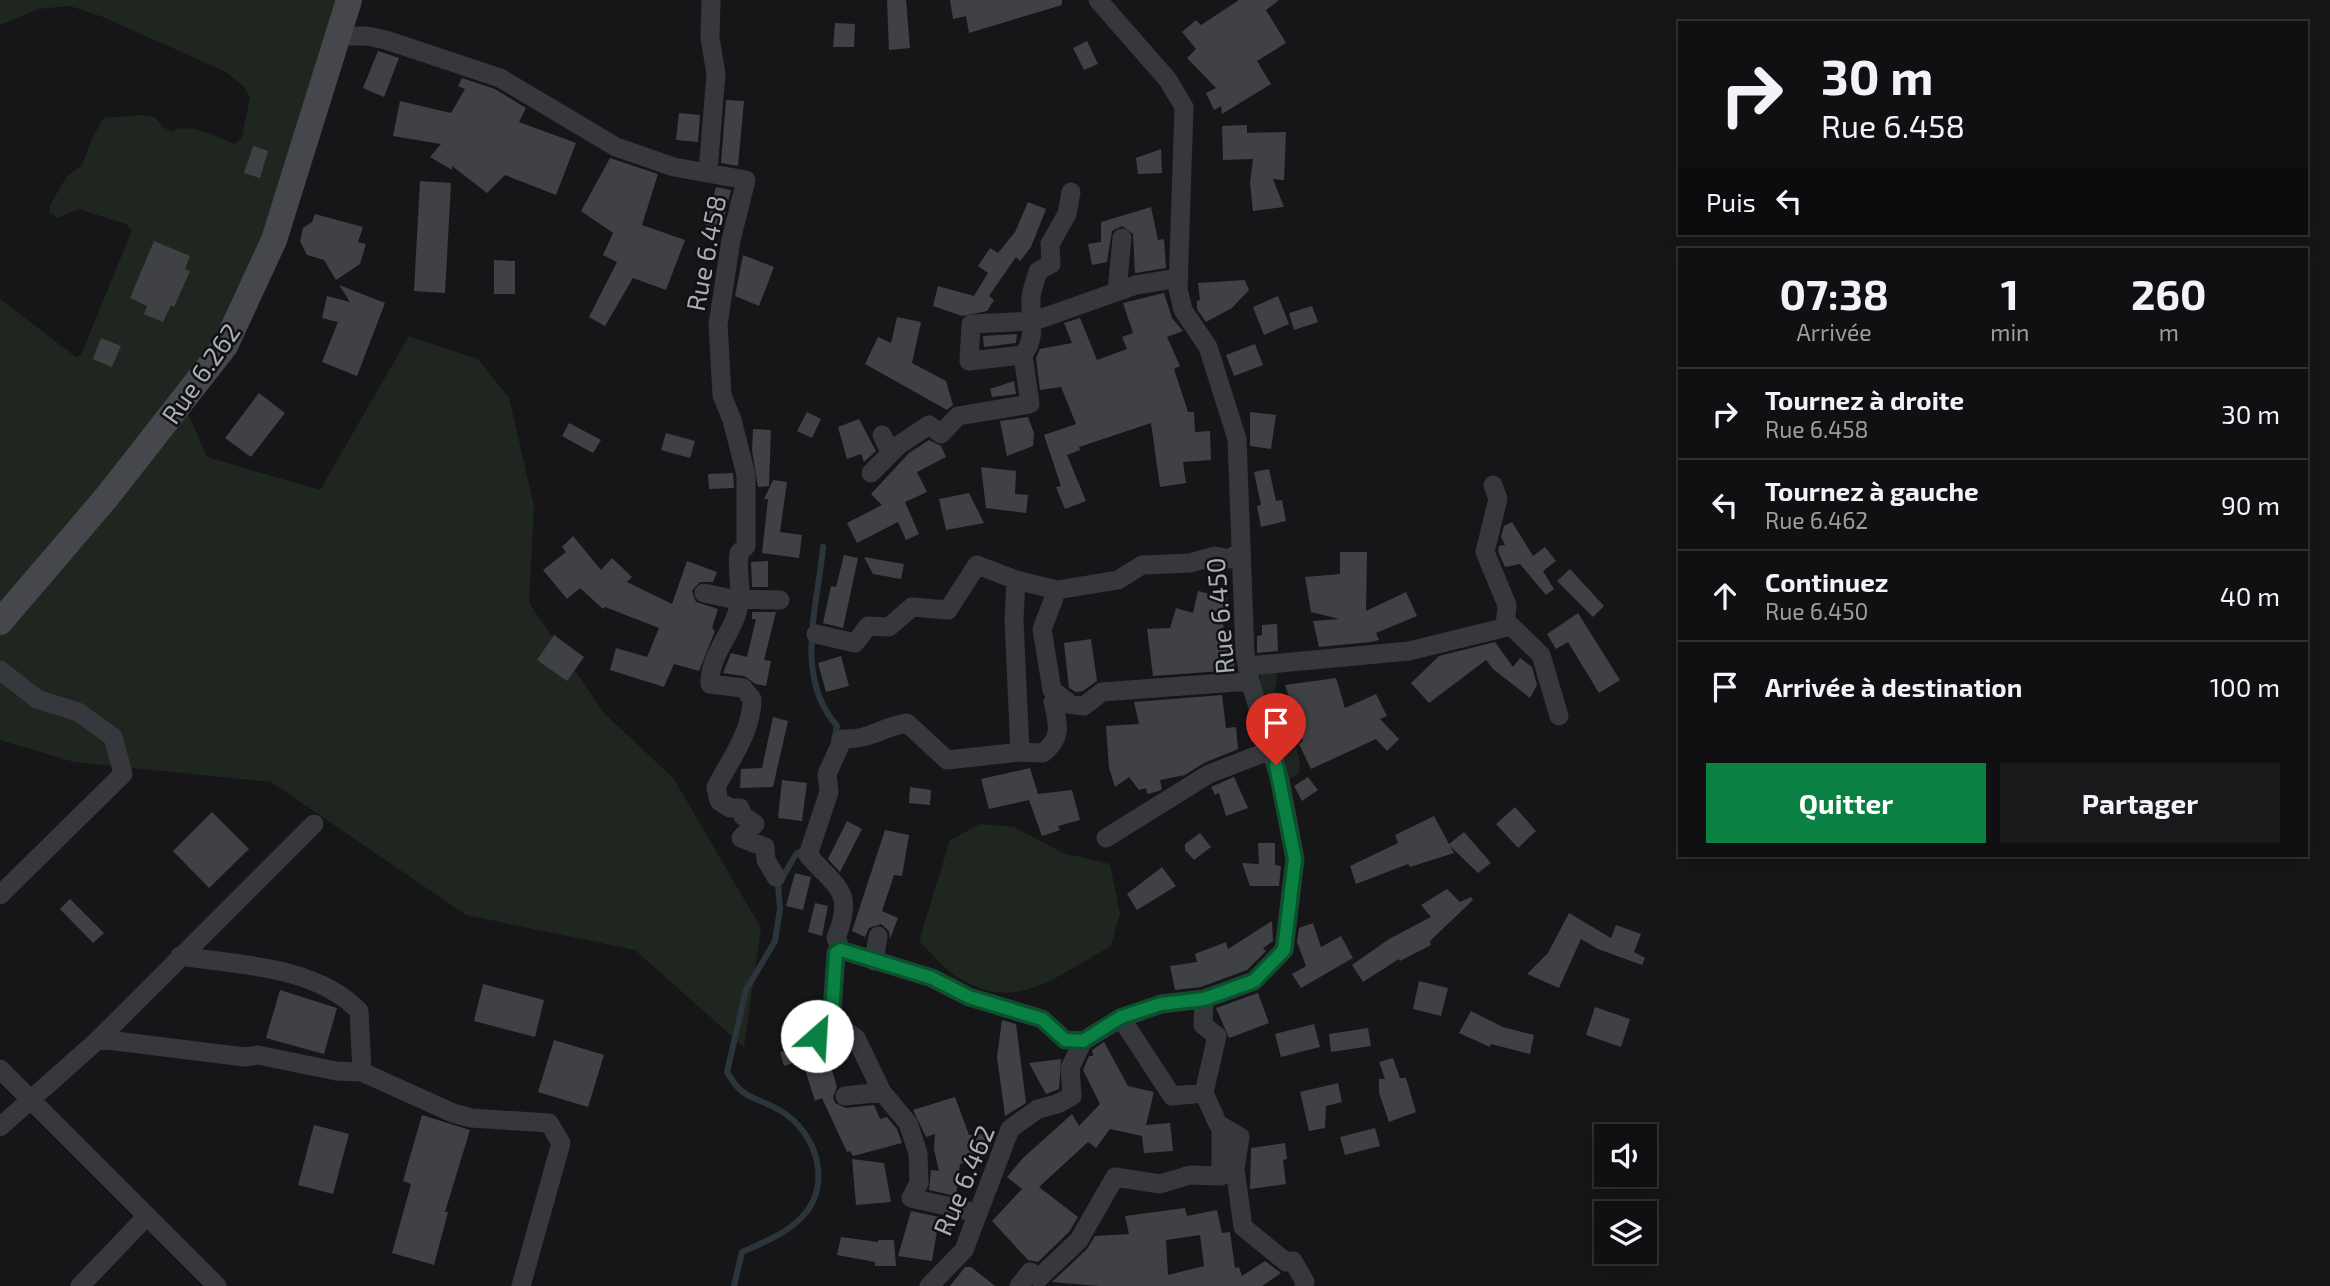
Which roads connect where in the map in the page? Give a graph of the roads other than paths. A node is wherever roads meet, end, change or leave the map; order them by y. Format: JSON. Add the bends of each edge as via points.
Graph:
{"nodes":[{"id":1,"x":349,"y":0,"type":"edge"},
{"id":2,"x":710,"y":0,"type":"edge"},
{"id":3,"x":1098,"y":0,"type":"edge"},
{"id":4,"x":338,"y":36,"type":"junction"},
{"id":5,"x":708,"y":172,"type":"junction"},
{"id":6,"x":1071,"y":192,"type":"dead end"},
{"id":7,"x":1122,"y":238,"type":"dead end"},
{"id":8,"x":1179,"y":278,"type":"junction"},
{"id":9,"x":1117,"y":290,"type":"junction"},
{"id":10,"x":1034,"y":321,"type":"junction"},
{"id":11,"x":1023,"y":355,"type":"junction"},
{"id":12,"x":871,"y":473,"type":"dead end"},
{"id":13,"x":1493,"y":485,"type":"dead end"},
{"id":14,"x":1240,"y":552,"type":"junction"},
{"id":15,"x":1016,"y":580,"type":"junction"},
{"id":16,"x":1057,"y":590,"type":"junction"},
{"id":17,"x":704,"y":593,"type":"dead end"},
{"id":18,"x":741,"y":598,"type":"junction"},
{"id":19,"x":779,"y":600,"type":"dead end"},
{"id":20,"x":1,"y":620,"type":"edge"},
{"id":21,"x":1505,"y":627,"type":"junction"},
{"id":22,"x":816,"y":634,"type":"dead end"},
{"id":23,"x":0,"y":670,"type":"edge"},
{"id":24,"x":1249,"y":673,"type":"junction"},
{"id":25,"x":1068,"y":702,"type":"junction"},
{"id":26,"x":1559,"y":716,"type":"dead end"},
{"id":27,"x":1271,"y":750,"type":"junction"},
{"id":28,"x":1020,"y":752,"type":"junction"},
{"id":29,"x":314,"y":824,"type":"dead end"},
{"id":30,"x":1106,"y":838,"type":"dead end"},
{"id":31,"x":776,"y":877,"type":"dead end"},
{"id":32,"x":0,"y":895,"type":"edge"},
{"id":33,"x":878,"y":936,"type":"dead end"},
{"id":34,"x":841,"y":950,"type":"junction"},
{"id":35,"x":180,"y":956,"type":"junction"},
{"id":36,"x":874,"y":961,"type":"junction"},
{"id":37,"x":1204,"y":999,"type":"junction"},
{"id":38,"x":1121,"y":1017,"type":"junction"},
{"id":39,"x":99,"y":1039,"type":"junction"},
{"id":40,"x":1083,"y":1041,"type":"junction"},
{"id":41,"x":0,"y":1069,"type":"edge"},
{"id":42,"x":362,"y":1072,"type":"junction"},
{"id":43,"x":882,"y":1092,"type":"junction"},
{"id":44,"x":1204,"y":1093,"type":"junction"},
{"id":45,"x":845,"y":1096,"type":"dead end"},
{"id":46,"x":30,"y":1098,"type":"junction"},
{"id":47,"x":0,"y":1127,"type":"edge"},
{"id":48,"x":1221,"y":1127,"type":"junction"},
{"id":49,"x":146,"y":1217,"type":"junction"},
{"id":50,"x":975,"y":1218,"type":"junction"},
{"id":51,"x":80,"y":1286,"type":"edge"},
{"id":52,"x":217,"y":1286,"type":"edge"},
{"id":53,"x":521,"y":1286,"type":"edge"},
{"id":54,"x":929,"y":1286,"type":"edge"},
{"id":55,"x":1018,"y":1286,"type":"edge"},
{"id":56,"x":1304,"y":1286,"type":"edge"}],
"edges":[{"from":1,"to":4,"type":"street","name":"Rue 6.262"},
{"from":2,"to":5,"type":"street","via":[[716,74]]},
{"from":3,"to":8,"type":"street","name":"Rue 6.450","via":[[1168,80],[1184,107]]},
{"from":4,"to":5,"type":"street","name":"Rue 6.458","via":[[386,40],[500,78],[616,147],[674,167]]},
{"from":4,"to":20,"type":"street","name":"Rue 6.262","via":[[274,240],[225,346],[106,498]]},
{"from":5,"to":18,"type":"street","name":"Rue 6.458","via":[[746,180],[718,324],[722,395],[732,419],[747,494],[746,546],[738,553],[736,574]]},
{"from":6,"to":10,"type":"street","via":[[1067,214],[1050,244],[1051,264],[1038,271],[1031,299]]},
{"from":7,"to":9,"type":"street"},
{"from":8,"to":9,"type":"street"},
{"from":8,"to":14,"type":"street","name":"Rue 6.450","via":[[1183,310],[1208,347],[1237,439]]},
{"from":9,"to":10,"type":"street"},
{"from":10,"to":11,"type":"street","via":[[1031,344]]},
{"from":10,"to":11,"type":"street","via":[[971,324],[969,362]]},
{"from":11,"to":12,"type":"street","via":[[1030,404],[958,416],[941,434],[929,425],[891,440]]},
{"from":13,"to":21,"type":"street","via":[[1498,499],[1485,552],[1507,606]]},
{"from":14,"to":16,"type":"street","via":[[1229,559],[1215,556],[1190,563],[1142,565],[1118,580]]},
{"from":14,"to":24,"type":"street","name":"Rue 6.450","via":[[1241,622]]},
{"from":15,"to":16,"type":"street"},
{"from":15,"to":22,"type":"street","via":[[977,565],[948,610],[912,607],[890,627],[867,626],[855,643]]},
{"from":15,"to":28,"type":"street"},
{"from":16,"to":25,"type":"street","via":[[1042,629],[1052,690]]},
{"from":17,"to":18,"type":"street"},
{"from":18,"to":19,"type":"street"},
{"from":18,"to":31,"type":"street","name":"Rue 6.458","via":[[710,684],[743,688],[752,699],[752,712],[716,787],[719,801],[740,808],[755,824],[741,838],[765,847],[766,860]]},
{"from":21,"to":24,"type":"street","via":[[1409,651]]},
{"from":21,"to":26,"type":"street","via":[[1516,627],[1541,655]]},
{"from":23,"to":32,"type":"street","via":[[37,699],[78,712],[113,737],[123,774]]},
{"from":24,"to":25,"type":"street","via":[[1102,692],[1084,706]]},
{"from":24,"to":27,"type":"street","name":"Rue 6.450"},
{"from":25,"to":28,"type":"street","via":[[1054,702],[1059,731],[1052,746],[1043,753]]},
{"from":27,"to":30,"type":"street","via":[[1209,774]]},
{"from":27,"to":37,"type":"street","name":"Rue 6.450","via":[[1295,859],[1284,950],[1254,981]]},
{"from":28,"to":34,"type":"street","via":[[947,760],[907,723],[887,726],[864,740],[843,739],[827,774],[829,792],[808,855],[845,897],[836,938]]},
{"from":29,"to":35,"type":"street"},
{"from":33,"to":36,"type":"street"},
{"from":34,"to":36,"type":"street"},
{"from":34,"to":43,"type":"street","via":[[836,953],[832,1012],[820,1034],[843,1029],[856,1038]]},
{"from":35,"to":39,"type":"street"},
{"from":35,"to":42,"type":"street","via":[[322,983],[345,996],[359,1011]]},
{"from":36,"to":40,"type":"street","via":[[1042,1019],[1065,1040]]},
{"from":37,"to":38,"type":"street","via":[[1161,1004]]},
{"from":37,"to":44,"type":"street","via":[[1203,1025],[1217,1036]]},
{"from":38,"to":40,"type":"street"},
{"from":38,"to":44,"type":"street","via":[[1172,1096]]},
{"from":39,"to":42,"type":"street","via":[[258,1055]]},
{"from":39,"to":46,"type":"street"},
{"from":40,"to":50,"type":"street","name":"Rue 6.462","via":[[1070,1068],[1072,1096],[1038,1109],[1010,1129]]},
{"from":41,"to":46,"type":"street"},
{"from":42,"to":53,"type":"street","via":[[453,1113],[536,1120],[554,1127],[561,1143]]},
{"from":43,"to":45,"type":"street"},
{"from":43,"to":50,"type":"street","via":[[908,1123],[918,1153],[919,1183],[911,1198],[964,1209]]},
{"from":44,"to":48,"type":"street"},
{"from":46,"to":47,"type":"street"},
{"from":46,"to":49,"type":"street"},
{"from":48,"to":55,"type":"street","via":[[1221,1176],[1190,1175],[1160,1184],[1115,1177],[1079,1240],[1040,1278],[1030,1272]]},
{"from":48,"to":56,"type":"street","via":[[1240,1137],[1235,1168],[1243,1227],[1286,1262],[1293,1261]]},
{"from":49,"to":51,"type":"street"},
{"from":49,"to":52,"type":"street"},
{"from":50,"to":54,"type":"street","name":"Rue 6.462","via":[[964,1250]]}]}
